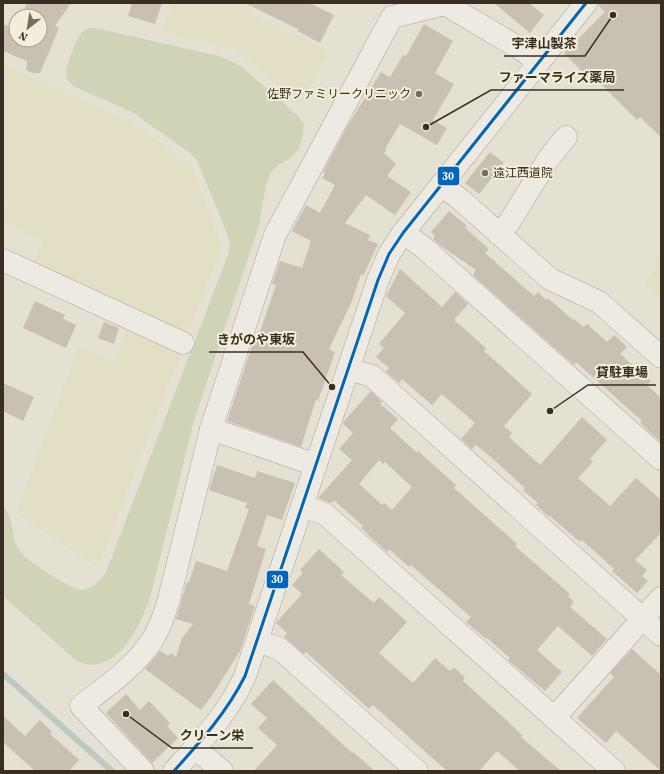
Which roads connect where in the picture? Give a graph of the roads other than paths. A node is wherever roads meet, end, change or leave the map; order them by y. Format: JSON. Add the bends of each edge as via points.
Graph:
{"nodes":[{"id":1,"x":586,"y":3,"type":"edge"},
{"id":2,"x":538,"y":63,"type":"junction"},
{"id":3,"x":566,"y":137,"type":"dead end"},
{"id":4,"x":441,"y":185,"type":"junction"},
{"id":5,"x":403,"y":233,"type":"junction"},
{"id":6,"x":499,"y":234,"type":"junction"},
{"id":7,"x":3,"y":260,"type":"edge"},
{"id":8,"x":183,"y":342,"type":"dead end"},
{"id":9,"x":661,"y":357,"type":"edge"},
{"id":10,"x":348,"y":369,"type":"junction"},
{"id":11,"x":211,"y":429,"type":"junction"},
{"id":12,"x":661,"y":459,"type":"edge"},
{"id":13,"x":316,"y":465,"type":"junction"},
{"id":14,"x":302,"y":506,"type":"junction"},
{"id":15,"x":661,"y":598,"type":"edge"},
{"id":16,"x":642,"y":618,"type":"junction"},
{"id":17,"x":661,"y":635,"type":"edge"},
{"id":18,"x":257,"y":641,"type":"junction"},
{"id":19,"x":554,"y":718,"type":"junction"},
{"id":20,"x":195,"y":748,"type":"junction"},
{"id":21,"x":143,"y":771,"type":"edge"},
{"id":22,"x":174,"y":771,"type":"edge"},
{"id":23,"x":222,"y":771,"type":"edge"},
{"id":24,"x":417,"y":771,"type":"edge"},
{"id":25,"x":614,"y":771,"type":"edge"}],
"edges":[{"from":1,"to":2,"type":"street"},
{"from":2,"to":4,"type":"street"},
{"from":2,"to":11,"type":"street","via":[[524,51],[445,4],[392,17],[275,235]]},
{"from":3,"to":6,"type":"street","via":[[549,158],[508,224]]},
{"from":4,"to":5,"type":"street"},
{"from":4,"to":6,"type":"street"},
{"from":5,"to":10,"type":"street","via":[[383,267]]},
{"from":5,"to":12,"type":"street","via":[[423,247]]},
{"from":6,"to":9,"type":"street","via":[[550,279],[599,302]]},
{"from":7,"to":8,"type":"street"},
{"from":10,"to":13,"type":"street"},
{"from":10,"to":16,"type":"street","via":[[372,376]]},
{"from":11,"to":13,"type":"street"},
{"from":11,"to":21,"type":"street","via":[[162,620],[153,639],[140,656],[81,706]]},
{"from":13,"to":14,"type":"street"},
{"from":14,"to":18,"type":"street"},
{"from":14,"to":19,"type":"street","via":[[325,514]]},
{"from":15,"to":16,"type":"street"},
{"from":16,"to":17,"type":"street"},
{"from":16,"to":19,"type":"street"},
{"from":18,"to":20,"type":"street","via":[[234,699],[220,720]]},
{"from":18,"to":24,"type":"street","via":[[280,649]]},
{"from":19,"to":25,"type":"street"},
{"from":20,"to":22,"type":"street"},
{"from":20,"to":23,"type":"street"}]}
